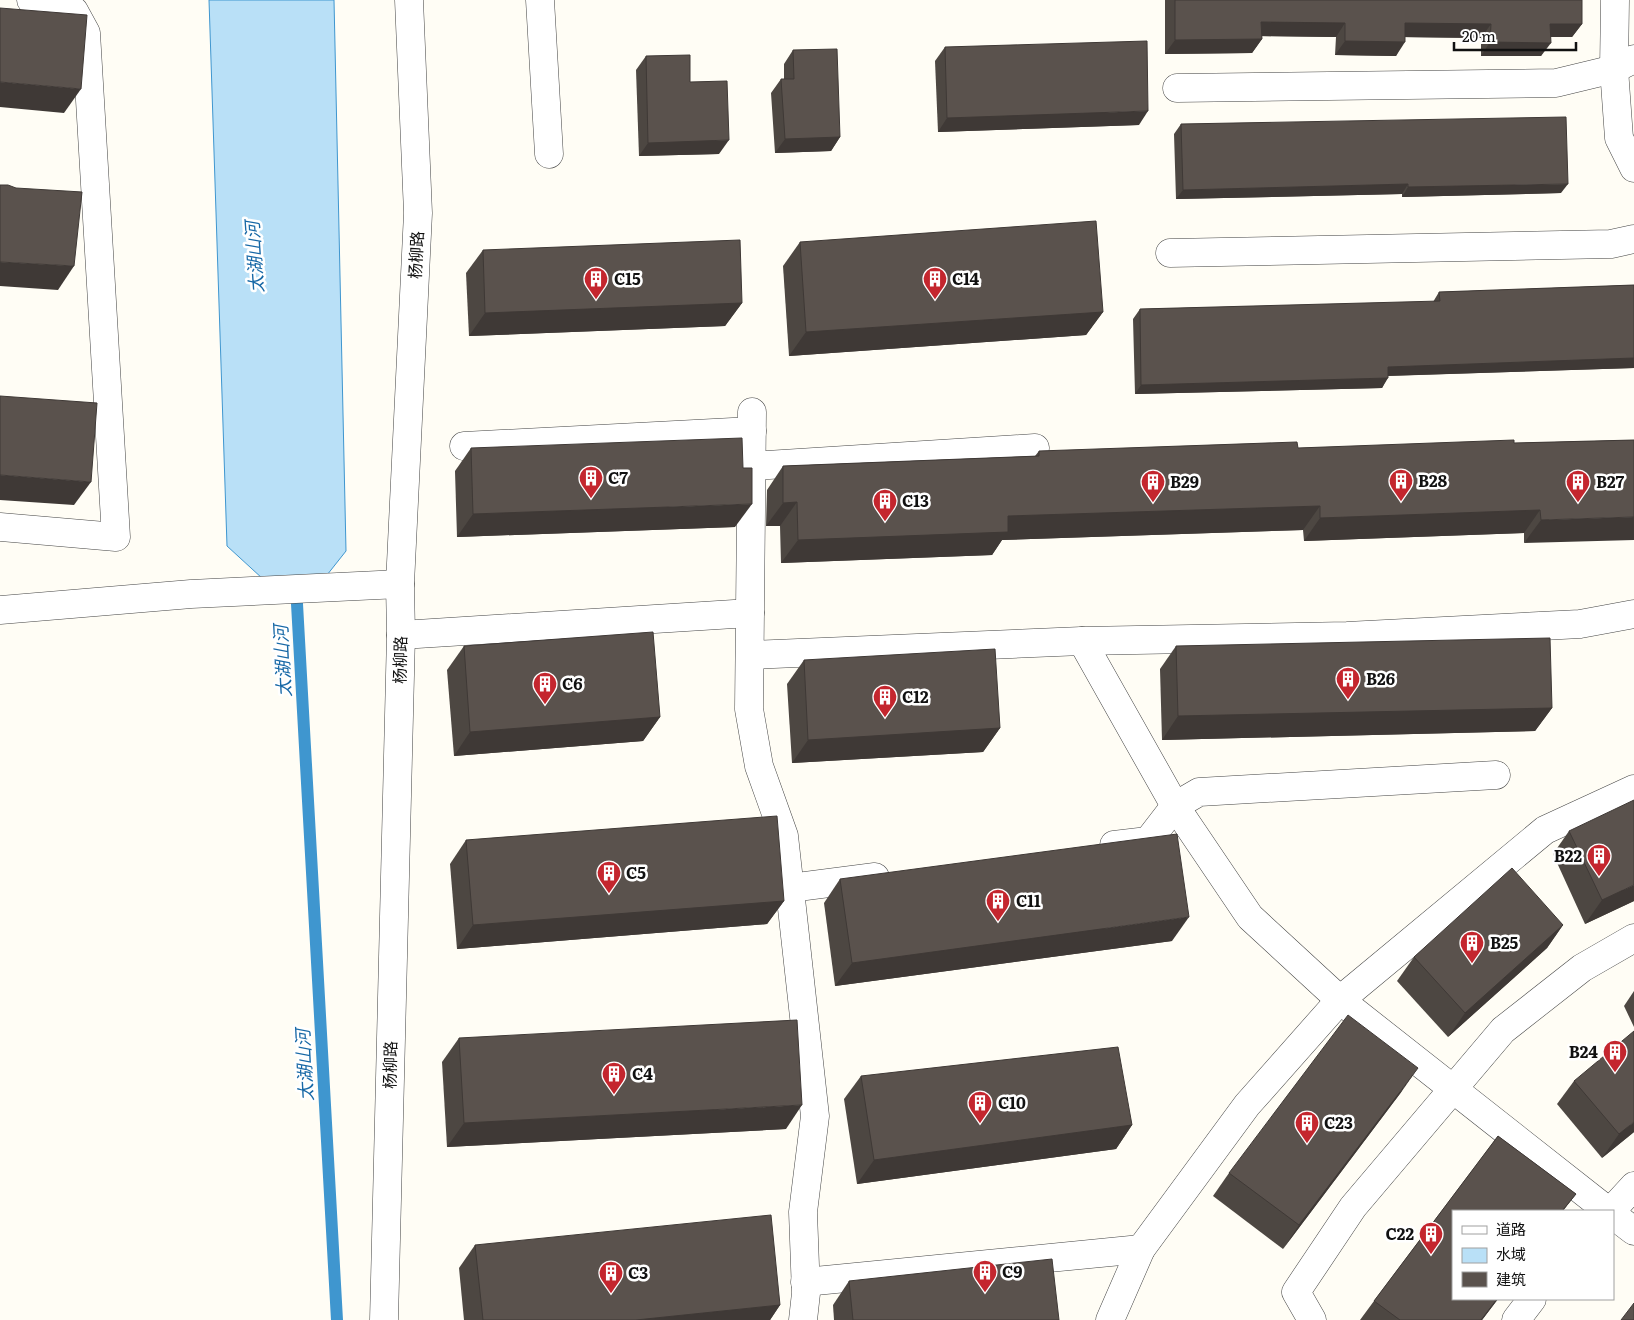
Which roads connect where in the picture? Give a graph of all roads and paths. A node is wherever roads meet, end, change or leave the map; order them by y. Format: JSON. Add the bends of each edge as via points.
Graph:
{"nodes":[{"id":1,"x":31,"y":0,"type":"edge"},
{"id":2,"x":409,"y":0,"type":"edge"},
{"id":3,"x":540,"y":0,"type":"edge"},
{"id":4,"x":1615,"y":0,"type":"edge"},
{"id":5,"x":1624,"y":64,"type":"edge"},
{"id":6,"x":1177,"y":88,"type":"dead end"},
{"id":7,"x":549,"y":154,"type":"dead end"},
{"id":8,"x":1634,"y":168,"type":"edge"},
{"id":9,"x":67,"y":200,"type":"edge"},
{"id":10,"x":96,"y":202,"type":"junction"},
{"id":11,"x":1634,"y":239,"type":"edge"},
{"id":12,"x":1170,"y":253,"type":"dead end"},
{"id":13,"x":464,"y":446,"type":"dead end"},
{"id":14,"x":1035,"y":448,"type":"dead end"},
{"id":15,"x":752,"y":466,"type":"junction"},
{"id":16,"x":0,"y":527,"type":"edge"},
{"id":17,"x":400,"y":584,"type":"junction"},
{"id":18,"x":0,"y":610,"type":"edge"},
{"id":19,"x":750,"y":613,"type":"junction"},
{"id":20,"x":1634,"y":614,"type":"edge"},
{"id":21,"x":400,"y":635,"type":"junction"},
{"id":22,"x":1082,"y":640,"type":"junction"},
{"id":23,"x":750,"y":654,"type":"junction"},
{"id":24,"x":1496,"y":776,"type":"dead end"},
{"id":25,"x":1634,"y":789,"type":"edge"},
{"id":26,"x":1175,"y":806,"type":"junction"},
{"id":27,"x":1090,"y":848,"type":"edge"},
{"id":28,"x":897,"y":874,"type":"edge"},
{"id":29,"x":790,"y":888,"type":"junction"},
{"id":30,"x":1634,"y":938,"type":"edge"},
{"id":31,"x":1340,"y":1000,"type":"junction"},
{"id":32,"x":1453,"y":1089,"type":"junction"},
{"id":33,"x":1634,"y":1186,"type":"edge"},
{"id":34,"x":1608,"y":1210,"type":"edge"},
{"id":35,"x":1610,"y":1210,"type":"edge"},
{"id":36,"x":1614,"y":1216,"type":"edge"},
{"id":37,"x":1634,"y":1231,"type":"edge"},
{"id":38,"x":1141,"y":1249,"type":"junction"},
{"id":39,"x":805,"y":1282,"type":"junction"},
{"id":40,"x":1531,"y":1300,"type":"edge"},
{"id":41,"x":384,"y":1320,"type":"edge"},
{"id":42,"x":803,"y":1320,"type":"edge"},
{"id":43,"x":1110,"y":1320,"type":"edge"},
{"id":44,"x":1312,"y":1320,"type":"edge"},
{"id":45,"x":1516,"y":1320,"type":"edge"}],
"edges":[{"from":1,"to":10,"type":"street","via":[[74,11],[86,34]]},
{"from":2,"to":17,"type":"street","name":"杨柳路","via":[[418,213]]},
{"from":3,"to":7,"type":"street"},
{"from":4,"to":5,"type":"street"},
{"from":5,"to":6,"type":"street","via":[[1556,83]]},
{"from":5,"to":8,"type":"street","via":[[1619,138]]},
{"from":9,"to":10,"type":"street"},
{"from":10,"to":16,"type":"street","via":[[98,406],[116,537]]},
{"from":11,"to":12,"type":"street","via":[[1611,244]]},
{"from":13,"to":15,"type":"street","via":[[752,421]]},
{"from":14,"to":15,"type":"street"},
{"from":15,"to":19,"type":"street"},
{"from":17,"to":18,"type":"street","via":[[191,594]]},
{"from":17,"to":21,"type":"street","name":"杨柳路"},
{"from":19,"to":21,"type":"street"},
{"from":19,"to":23,"type":"street"},
{"from":20,"to":22,"type":"street","via":[[1580,624],[1347,636]]},
{"from":21,"to":41,"type":"street","name":"杨柳路"},
{"from":22,"to":23,"type":"street"},
{"from":22,"to":26,"type":"street"},
{"from":23,"to":29,"type":"street","via":[[749,709],[759,766],[784,836]]},
{"from":24,"to":26,"type":"street","via":[[1199,792]]},
{"from":25,"to":31,"type":"street","via":[[1545,830]]},
{"from":26,"to":27,"type":"street","via":[[1148,841]]},
{"from":26,"to":31,"type":"street","via":[[1250,917]]},
{"from":28,"to":29,"type":"street"},
{"from":29,"to":39,"type":"street","via":[[815,1116],[802,1212]]},
{"from":30,"to":32,"type":"street","via":[[1582,968],[1504,1030]]},
{"from":31,"to":32,"type":"street"},
{"from":31,"to":38,"type":"street","via":[[1247,1105]]},
{"from":32,"to":34,"type":"street"},
{"from":32,"to":44,"type":"street","via":[[1353,1206],[1296,1292]]},
{"from":33,"to":35,"type":"street"},
{"from":36,"to":37,"type":"street"},
{"from":38,"to":39,"type":"street"},
{"from":38,"to":43,"type":"street"},
{"from":39,"to":42,"type":"street"},
{"from":40,"to":45,"type":"street"}]}
